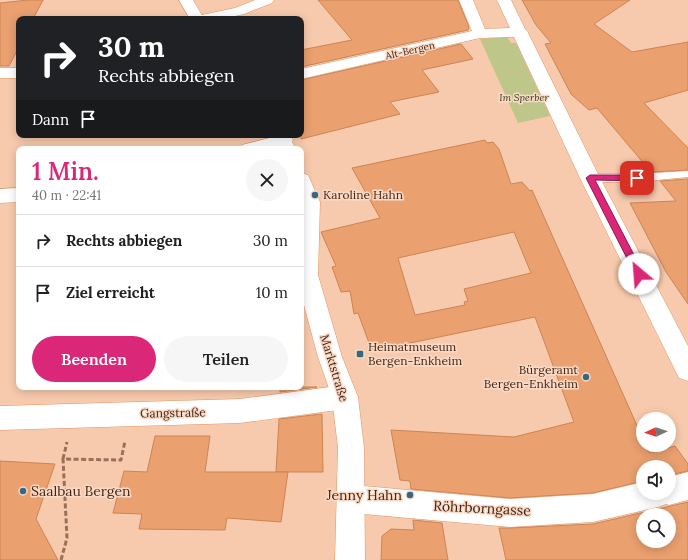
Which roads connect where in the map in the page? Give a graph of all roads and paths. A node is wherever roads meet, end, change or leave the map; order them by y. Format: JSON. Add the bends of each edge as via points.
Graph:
{"nodes":[{"id":1,"x":186,"y":0,"type":"edge"},
{"id":2,"x":267,"y":0,"type":"edge"},
{"id":3,"x":466,"y":0,"type":"edge"},
{"id":4,"x":504,"y":0,"type":"edge"},
{"id":5,"x":195,"y":16,"type":"edge"},
{"id":6,"x":216,"y":16,"type":"edge"},
{"id":7,"x":521,"y":32,"type":"junction"},
{"id":8,"x":480,"y":34,"type":"junction"},
{"id":9,"x":0,"y":73,"type":"edge"},
{"id":10,"x":16,"y":73,"type":"edge"},
{"id":11,"x":304,"y":73,"type":"edge"},
{"id":12,"x":283,"y":142,"type":"edge"},
{"id":13,"x":263,"y":146,"type":"edge"},
{"id":14,"x":688,"y":174,"type":"edge"},
{"id":15,"x":590,"y":178,"type":"junction"},
{"id":16,"x":304,"y":187,"type":"edge"},
{"id":17,"x":16,"y":195,"type":"edge"},
{"id":18,"x":0,"y":196,"type":"edge"},
{"id":19,"x":688,"y":370,"type":"edge"},
{"id":20,"x":345,"y":397,"type":"junction"},
{"id":21,"x":132,"y":414,"type":"junction"},
{"id":22,"x":0,"y":418,"type":"edge"},
{"id":23,"x":688,"y":486,"type":"edge"},
{"id":24,"x":676,"y":489,"type":"edge"},
{"id":25,"x":636,"y":498,"type":"edge"},
{"id":26,"x":352,"y":499,"type":"junction"},
{"id":27,"x":61,"y":560,"type":"edge"},
{"id":28,"x":350,"y":560,"type":"edge"}],
"edges":[{"from":1,"to":5,"type":"street"},
{"from":2,"to":6,"type":"street","via":[[240,11]]},
{"from":3,"to":8,"type":"street"},
{"from":4,"to":7,"type":"street"},
{"from":7,"to":8,"type":"street","name":"Alt-Bergen"},
{"from":7,"to":15,"type":"street"},
{"from":8,"to":11,"type":"street","name":"Alt-Bergen"},
{"from":9,"to":10,"type":"street"},
{"from":12,"to":13,"type":"street"},
{"from":14,"to":15,"type":"lane","via":[[652,178]]},
{"from":15,"to":19,"type":"street"},
{"from":16,"to":20,"type":"street","name":"Marktstraße","via":[[310,202],[307,275],[330,357]]},
{"from":17,"to":18,"type":"street"},
{"from":20,"to":21,"type":"street","name":"Gangstraße","via":[[240,411]]},
{"from":20,"to":26,"type":"street","name":"Marktstraße","via":[[351,448]]},
{"from":21,"to":22,"type":"street","name":"Gangstraße"},
{"from":21,"to":27,"type":"path","via":[[121,460],[63,459],[67,538]]},
{"from":23,"to":24,"type":"street"},
{"from":25,"to":26,"type":"street","name":"Röhrborngasse","via":[[593,508],[510,513]]},
{"from":26,"to":28,"type":"street","name":"Marktstraße"}]}
